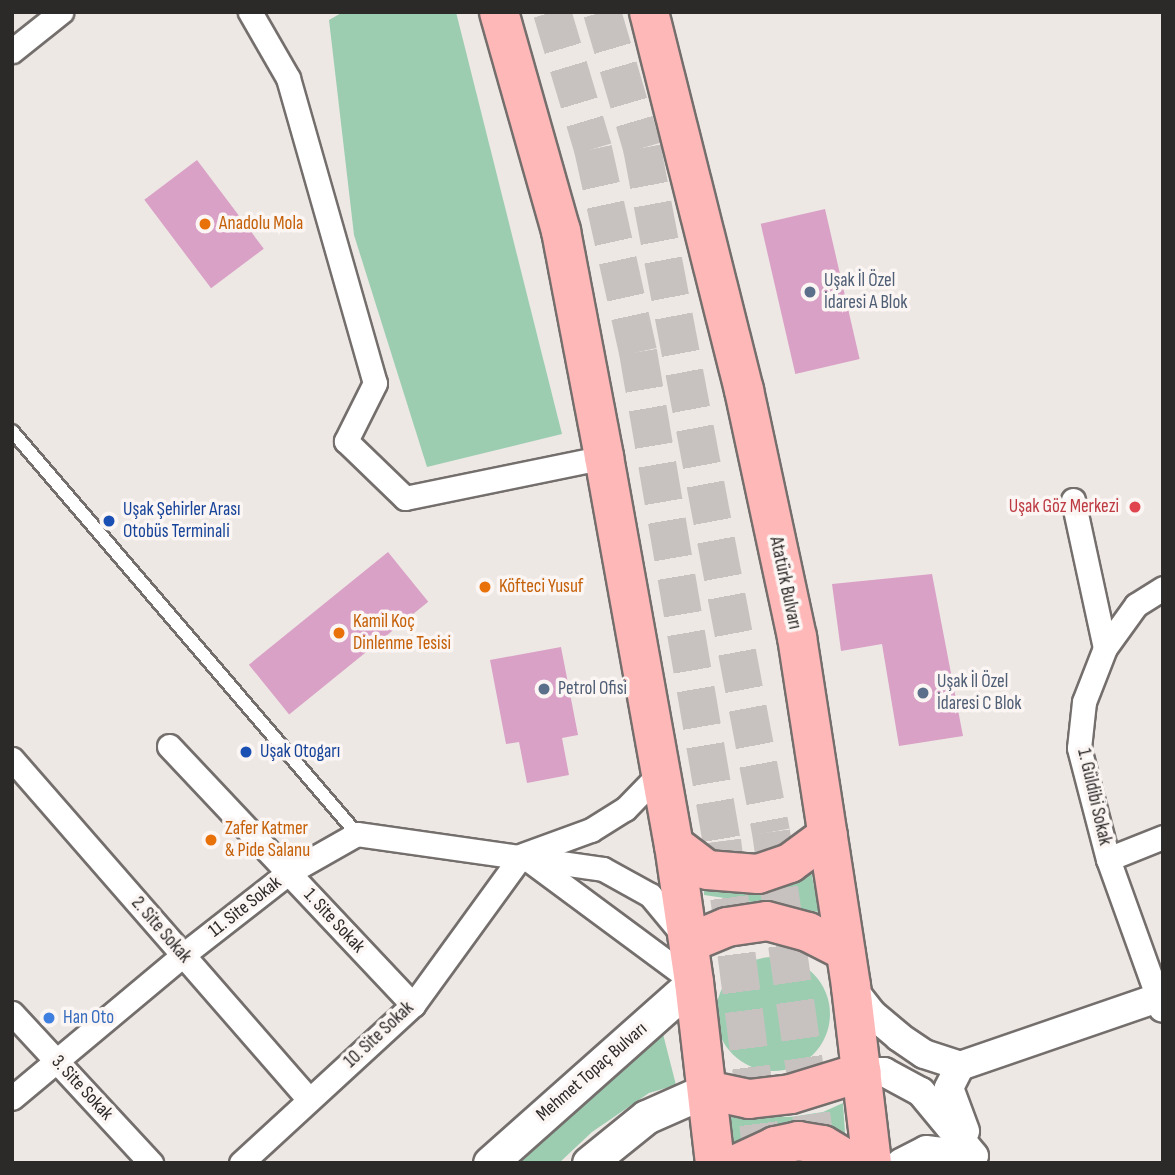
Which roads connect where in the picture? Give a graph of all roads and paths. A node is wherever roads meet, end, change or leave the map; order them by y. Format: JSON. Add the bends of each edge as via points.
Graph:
{"nodes":[{"id":1,"x":250,"y":12,"type":"edge"},
{"id":2,"x":499,"y":12,"type":"edge"},
{"id":3,"x":649,"y":12,"type":"edge"},
{"id":4,"x":53,"y":14,"type":"edge"},
{"id":5,"x":12,"y":51,"type":"edge"},
{"id":6,"x":12,"y":431,"type":"edge"},
{"id":7,"x":604,"y":457,"type":"junction"},
{"id":8,"x":1073,"y":500,"type":"dead end"},
{"id":9,"x":1163,"y":587,"type":"edge"},
{"id":10,"x":1105,"y":648,"type":"junction"},
{"id":11,"x":169,"y":746,"type":"dead end"},
{"id":12,"x":12,"y":759,"type":"edge"},
{"id":13,"x":662,"y":771,"type":"junction"},
{"id":14,"x":357,"y":834,"type":"junction"},
{"id":15,"x":828,"y":835,"type":"junction"},
{"id":16,"x":1163,"y":838,"type":"edge"},
{"id":17,"x":674,"y":845,"type":"junction"},
{"id":18,"x":522,"y":856,"type":"junction"},
{"id":19,"x":1108,"y":859,"type":"junction"},
{"id":20,"x":288,"y":873,"type":"junction"},
{"id":21,"x":689,"y":943,"type":"junction"},
{"id":22,"x":183,"y":955,"type":"junction"},
{"id":23,"x":848,"y":969,"type":"junction"},
{"id":24,"x":694,"y":982,"type":"junction"},
{"id":25,"x":1160,"y":1003,"type":"edge"},
{"id":26,"x":413,"y":1005,"type":"junction"},
{"id":27,"x":12,"y":1013,"type":"edge"},
{"id":28,"x":58,"y":1062,"type":"junction"},
{"id":29,"x":960,"y":1066,"type":"junction"},
{"id":30,"x":862,"y":1072,"type":"junction"},
{"id":31,"x":707,"y":1090,"type":"junction"},
{"id":32,"x":12,"y":1098,"type":"edge"},
{"id":33,"x":309,"y":1100,"type":"junction"},
{"id":34,"x":975,"y":1159,"type":"edge"},
{"id":35,"x":151,"y":1163,"type":"edge"},
{"id":36,"x":241,"y":1163,"type":"edge"},
{"id":37,"x":490,"y":1163,"type":"edge"},
{"id":38,"x":589,"y":1163,"type":"edge"},
{"id":39,"x":715,"y":1163,"type":"edge"},
{"id":40,"x":740,"y":1163,"type":"edge"},
{"id":41,"x":853,"y":1163,"type":"edge"},
{"id":42,"x":872,"y":1163,"type":"edge"},
{"id":43,"x":901,"y":1163,"type":"edge"}],
"edges":[{"from":1,"to":7,"type":"street","via":[[288,78],[375,383],[346,441],[405,498]]},
{"from":2,"to":7,"type":"highway","via":[[561,231]]},
{"from":3,"to":15,"type":"highway","name":"Atatürk Bulvarı","via":[[744,390],[797,637]]},
{"from":4,"to":5,"type":"street"},
{"from":6,"to":14,"type":"lane"},
{"from":7,"to":13,"type":"highway"},
{"from":8,"to":10,"type":"street"},
{"from":9,"to":10,"type":"street","name":"1. Güldibi Sokak","via":[[1136,606]]},
{"from":10,"to":19,"type":"street","name":"1. Güldibi Sokak","via":[[1084,702],[1079,748]]},
{"from":11,"to":20,"type":"street","name":"1. Site Sokak"},
{"from":12,"to":22,"type":"street","name":"2. Site Sokak"},
{"from":13,"to":17,"type":"highway"},
{"from":13,"to":18,"type":"street","via":[[625,809],[591,830]]},
{"from":14,"to":18,"type":"street"},
{"from":14,"to":20,"type":"street","name":"11. Site Sokak"},
{"from":15,"to":17,"type":"highway","via":[[790,863],[758,874],[708,870]]},
{"from":15,"to":23,"type":"highway","name":"Atatürk Bulvarı"},
{"from":16,"to":19,"type":"street"},
{"from":17,"to":21,"type":"highway"},
{"from":18,"to":21,"type":"street","via":[[603,869],[650,895]]},
{"from":18,"to":24,"type":"street"},
{"from":18,"to":26,"type":"street","name":"10. Site Sokak"},
{"from":19,"to":25,"type":"street","name":"1. Güldibi Sokak"},
{"from":20,"to":22,"type":"street","name":"11. Site Sokak"},
{"from":20,"to":26,"type":"street","name":"1. Site Sokak"},
{"from":21,"to":23,"type":"highway","via":[[727,927],[767,921],[808,932]]},
{"from":21,"to":24,"type":"highway"},
{"from":22,"to":28,"type":"street","name":"11. Site Sokak"},
{"from":22,"to":33,"type":"street","name":"2. Site Sokak"},
{"from":23,"to":29,"type":"street","via":[[872,1014],[924,1054]]},
{"from":23,"to":30,"type":"highway","name":"Atatürk Bulvarı"},
{"from":24,"to":31,"type":"highway"},
{"from":24,"to":37,"type":"main road","name":"Mehmet Topaç Bulvarı"},
{"from":25,"to":29,"type":"street"},
{"from":26,"to":33,"type":"street","name":"10. Site Sokak"},
{"from":27,"to":28,"type":"street","name":"3. Site Sokak"},
{"from":28,"to":32,"type":"street","name":"11. Site Sokak"},
{"from":28,"to":35,"type":"street","name":"3. Site Sokak"},
{"from":29,"to":34,"type":"street","via":[[949,1088]]},
{"from":30,"to":31,"type":"highway","via":[[777,1095],[749,1098]]},
{"from":30,"to":34,"type":"street","via":[[884,1072],[921,1092]]},
{"from":30,"to":42,"type":"highway","name":"Atatürk Bulvarı"},
{"from":31,"to":38,"type":"main road","via":[[646,1117]]},
{"from":31,"to":39,"type":"highway"},
{"from":33,"to":36,"type":"street","name":"10. Site Sokak"},
{"from":34,"to":43,"type":"street","via":[[926,1150]]},
{"from":40,"to":41,"type":"highway","via":[[775,1146],[799,1141],[823,1145]]}]}
